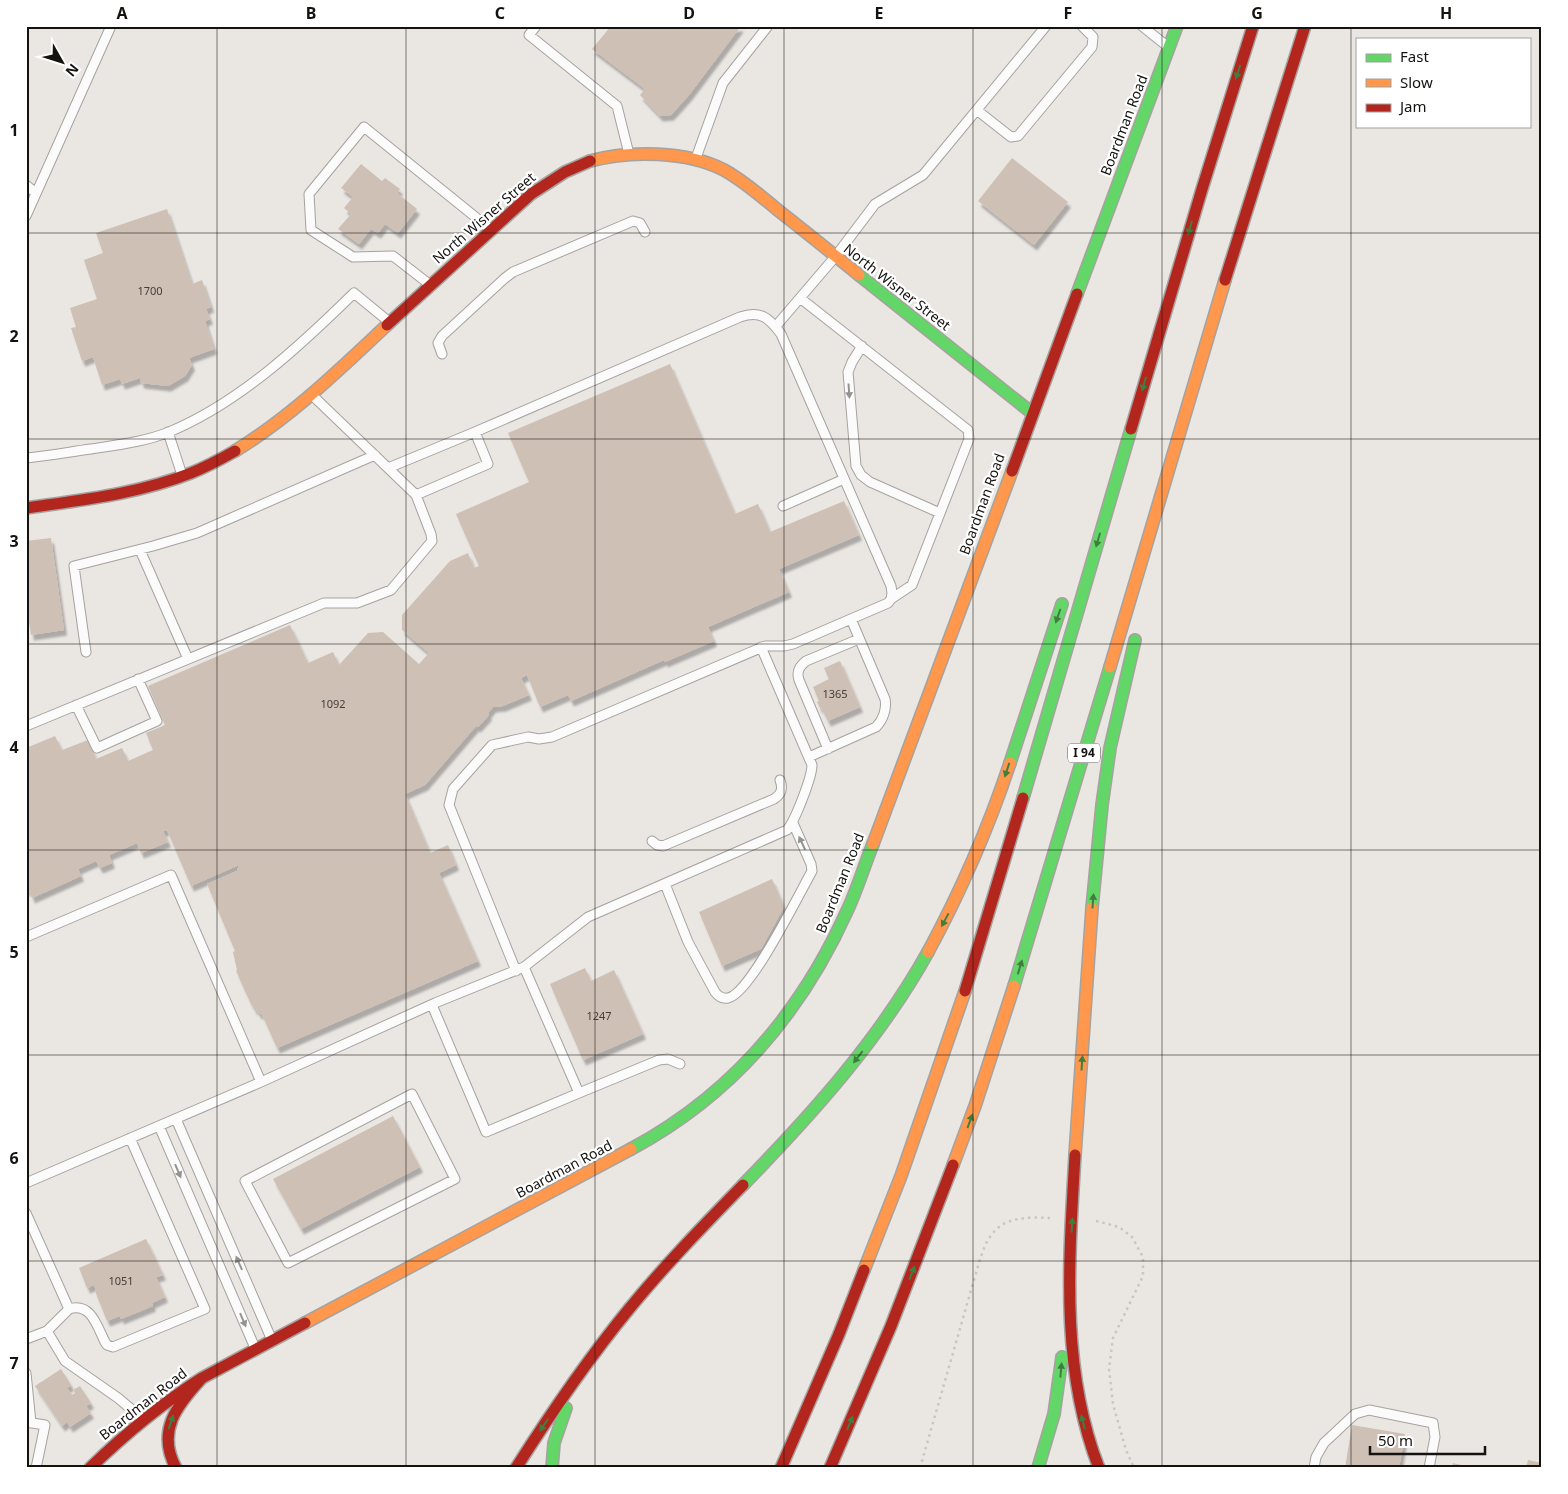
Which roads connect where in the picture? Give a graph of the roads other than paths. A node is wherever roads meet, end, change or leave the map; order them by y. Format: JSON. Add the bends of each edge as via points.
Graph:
{"nodes":[{"id":1,"x":111,"y":26,"type":"edge"},
{"id":2,"x":536,"y":26,"type":"edge"},
{"id":3,"x":768,"y":26,"type":"edge"},
{"id":4,"x":1046,"y":26,"type":"edge"},
{"id":5,"x":1082,"y":26,"type":"edge"},
{"id":6,"x":1142,"y":26,"type":"edge"},
{"id":7,"x":1177,"y":26,"type":"edge"},
{"id":8,"x":1253,"y":26,"type":"edge"},
{"id":9,"x":1305,"y":26,"type":"edge"},
{"id":10,"x":1169,"y":47,"type":"junction"},
{"id":11,"x":978,"y":111,"type":"junction"},
{"id":12,"x":629,"y":154,"type":"junction"},
{"id":13,"x":694,"y":161,"type":"junction"},
{"id":14,"x":26,"y":185,"type":"edge"},
{"id":15,"x":36,"y":193,"type":"junction"},
{"id":16,"x":26,"y":216,"type":"edge"},
{"id":17,"x":491,"y":230,"type":"junction"},
{"id":18,"x":645,"y":232,"type":"dead end"},
{"id":19,"x":835,"y":256,"type":"junction"},
{"id":20,"x":431,"y":285,"type":"junction"},
{"id":21,"x":800,"y":298,"type":"junction"},
{"id":22,"x":390,"y":322,"type":"junction"},
{"id":23,"x":776,"y":326,"type":"junction"},
{"id":24,"x":862,"y":346,"type":"junction"},
{"id":25,"x":1205,"y":346,"type":"junction"},
{"id":26,"x":442,"y":354,"type":"dead end"},
{"id":27,"x":312,"y":395,"type":"junction"},
{"id":28,"x":1137,"y":407,"type":"junction"},
{"id":29,"x":1032,"y":413,"type":"junction"},
{"id":30,"x":168,"y":432,"type":"junction"},
{"id":31,"x":475,"y":432,"type":"junction"},
{"id":32,"x":374,"y":455,"type":"junction"},
{"id":33,"x":26,"y":458,"type":"edge"},
{"id":34,"x":388,"y":468,"type":"junction"},
{"id":35,"x":182,"y":475,"type":"junction"},
{"id":36,"x":844,"y":480,"type":"junction"},
{"id":37,"x":416,"y":496,"type":"junction"},
{"id":38,"x":783,"y":506,"type":"dead end"},
{"id":39,"x":26,"y":508,"type":"edge"},
{"id":40,"x":940,"y":514,"type":"junction"},
{"id":41,"x":1088,"y":532,"type":"dead end"},
{"id":42,"x":140,"y":550,"type":"junction"},
{"id":43,"x":1154,"y":559,"type":"dead end"},
{"id":44,"x":1065,"y":596,"type":"dead end"},
{"id":45,"x":891,"y":599,"type":"junction"},
{"id":46,"x":850,"y":619,"type":"junction"},
{"id":47,"x":1138,"y":626,"type":"dead end"},
{"id":48,"x":859,"y":639,"type":"junction"},
{"id":49,"x":761,"y":647,"type":"junction"},
{"id":50,"x":86,"y":652,"type":"dead end"},
{"id":51,"x":188,"y":659,"type":"junction"},
{"id":52,"x":138,"y":679,"type":"junction"},
{"id":53,"x":76,"y":705,"type":"junction"},
{"id":54,"x":26,"y":726,"type":"edge"},
{"id":55,"x":828,"y":749,"type":"junction"},
{"id":56,"x":809,"y":757,"type":"junction"},
{"id":57,"x":780,"y":780,"type":"dead end"},
{"id":58,"x":792,"y":822,"type":"junction"},
{"id":59,"x":652,"y":841,"type":"dead end"},
{"id":60,"x":665,"y":884,"type":"junction"},
{"id":61,"x":26,"y":937,"type":"edge"},
{"id":62,"x":520,"y":969,"type":"junction"},
{"id":63,"x":432,"y":1005,"type":"junction"},
{"id":64,"x":680,"y":1064,"type":"dead end"},
{"id":65,"x":261,"y":1082,"type":"junction"},
{"id":66,"x":579,"y":1093,"type":"junction"},
{"id":67,"x":176,"y":1119,"type":"junction"},
{"id":68,"x":159,"y":1126,"type":"junction"},
{"id":69,"x":130,"y":1138,"type":"junction"},
{"id":70,"x":455,"y":1179,"type":"joint"},
{"id":71,"x":26,"y":1183,"type":"edge"},
{"id":72,"x":26,"y":1213,"type":"edge"},
{"id":73,"x":1070,"y":1260,"type":"junction"},
{"id":74,"x":69,"y":1309,"type":"junction"},
{"id":75,"x":624,"y":1315,"type":"junction"},
{"id":76,"x":47,"y":1331,"type":"junction"},
{"id":77,"x":26,"y":1339,"type":"edge"},
{"id":78,"x":272,"y":1340,"type":"junction"},
{"id":79,"x":255,"y":1349,"type":"junction"},
{"id":80,"x":26,"y":1373,"type":"edge"},
{"id":81,"x":202,"y":1378,"type":"junction"},
{"id":82,"x":144,"y":1420,"type":"junction"},
{"id":83,"x":28,"y":1422,"type":"edge"},
{"id":84,"x":36,"y":1468,"type":"edge"},
{"id":85,"x":90,"y":1468,"type":"edge"},
{"id":86,"x":176,"y":1468,"type":"edge"},
{"id":87,"x":516,"y":1468,"type":"edge"},
{"id":88,"x":552,"y":1468,"type":"edge"},
{"id":89,"x":781,"y":1468,"type":"edge"},
{"id":90,"x":830,"y":1468,"type":"edge"},
{"id":91,"x":1038,"y":1468,"type":"edge"},
{"id":92,"x":1099,"y":1468,"type":"edge"},
{"id":93,"x":1314,"y":1468,"type":"edge"},
{"id":94,"x":1429,"y":1468,"type":"edge"}],
"edges":[{"from":1,"to":15,"type":"lane"},
{"from":2,"to":12,"type":"lane","via":[[529,35],[617,106]]},
{"from":3,"to":13,"type":"lane","via":[[722,83]]},
{"from":4,"to":11,"type":"lane"},
{"from":5,"to":11,"type":"lane","via":[[1093,37],[1092,47],[1018,136],[1011,137]]},
{"from":6,"to":10,"type":"lane"},
{"from":7,"to":10,"type":"main road","name":"Boardman Road"},
{"from":8,"to":28,"type":"main road","one_way":true},
{"from":9,"to":25,"type":"main road","number":"I 94"},
{"from":10,"to":29,"type":"main road","name":"Boardman Road"},
{"from":11,"to":19,"type":"lane","via":[[923,175],[874,204]]},
{"from":12,"to":13,"type":"main road","name":"North Wisner Street","via":[[653,153]]},
{"from":12,"to":17,"type":"main road","name":"North Wisner Street","via":[[589,161],[565,172],[531,194]]},
{"from":13,"to":19,"type":"main road","name":"North Wisner Street","via":[[720,168],[742,181]]},
{"from":14,"to":15,"type":"lane"},
{"from":15,"to":16,"type":"lane"},
{"from":17,"to":20,"type":"main road","name":"North Wisner Street"},
{"from":17,"to":20,"type":"lane","via":[[364,127],[309,194],[311,230],[352,257],[393,256]]},
{"from":18,"to":26,"type":"lane","via":[[634,221],[513,272],[442,336],[438,343]]},
{"from":19,"to":21,"type":"lane"},
{"from":19,"to":29,"type":"main road","name":"North Wisner Street"},
{"from":20,"to":22,"type":"main road","name":"North Wisner Street"},
{"from":21,"to":23,"type":"lane"},
{"from":21,"to":24,"type":"lane"},
{"from":22,"to":27,"type":"main road","name":"North Wisner Street"},
{"from":22,"to":30,"type":"lane","via":[[354,293],[269,371],[227,400]]},
{"from":23,"to":31,"type":"lane","via":[[759,314],[740,317]]},
{"from":23,"to":36,"type":"lane"},
{"from":24,"to":40,"type":"lane","one_way":true,"via":[[848,372],[856,466],[870,482]]},
{"from":24,"to":40,"type":"lane","via":[[968,430],[969,439]]},
{"from":25,"to":43,"type":"main road"},
{"from":90,"to":25,"type":"main road","number":"I 94","one_way":true,"via":[[891,1326],[975,1106],[1032,928]]},
{"from":27,"to":32,"type":"lane"},
{"from":27,"to":35,"type":"main road","name":"North Wisner Street","via":[[255,440]]},
{"from":28,"to":41,"type":"main road"},
{"from":28,"to":89,"type":"main road","one_way":true,"via":[[957,1019],[875,1245]]},
{"from":29,"to":78,"type":"main road","name":"Boardman Road","via":[[848,910],[812,978],[774,1032],[721,1086],[660,1134]]},
{"from":30,"to":33,"type":"lane","via":[[129,443]]},
{"from":30,"to":35,"type":"lane"},
{"from":31,"to":34,"type":"lane"},
{"from":31,"to":37,"type":"lane","via":[[488,464]]},
{"from":32,"to":34,"type":"lane"},
{"from":32,"to":42,"type":"lane","via":[[197,534]]},
{"from":34,"to":37,"type":"lane"},
{"from":35,"to":39,"type":"main road","name":"North Wisner Street","via":[[117,494]]},
{"from":36,"to":38,"type":"lane"},
{"from":36,"to":45,"type":"lane","via":[[891,586]]},
{"from":37,"to":51,"type":"lane","via":[[432,541],[391,590],[357,604],[324,602]]},
{"from":40,"to":45,"type":"lane","via":[[912,585]]},
{"from":42,"to":50,"type":"lane","via":[[74,566]]},
{"from":42,"to":51,"type":"lane"},
{"from":44,"to":75,"type":"main road","one_way":true,"via":[[984,837],[947,917],[902,997],[834,1086],[671,1260]]},
{"from":45,"to":46,"type":"lane"},
{"from":46,"to":48,"type":"lane"},
{"from":46,"to":49,"type":"lane","via":[[793,644]]},
{"from":73,"to":47,"type":"main road","one_way":true,"via":[[1102,804],[1112,735]]},
{"from":48,"to":55,"type":"lane","via":[[886,707],[876,727]]},
{"from":48,"to":55,"type":"lane","via":[[806,661],[798,672]]},
{"from":49,"to":56,"type":"lane"},
{"from":49,"to":62,"type":"lane","via":[[552,737],[528,737],[492,745],[453,789],[449,805]]},
{"from":51,"to":52,"type":"lane"},
{"from":52,"to":53,"type":"lane"},
{"from":52,"to":53,"type":"lane","via":[[157,721],[97,748]]},
{"from":53,"to":54,"type":"lane"},
{"from":55,"to":56,"type":"lane"},
{"from":56,"to":58,"type":"lane","via":[[811,774]]},
{"from":57,"to":59,"type":"lane","via":[[782,789],[774,799],[663,846]]},
{"from":58,"to":60,"type":"lane","via":[[781,834]]},
{"from":60,"to":58,"type":"lane","one_way":true,"via":[[688,942],[711,986],[718,996],[728,998],[739,991],[761,963],[812,871]]},
{"from":60,"to":62,"type":"lane","via":[[588,917]]},
{"from":61,"to":65,"type":"lane","via":[[171,875]]},
{"from":62,"to":63,"type":"lane"},
{"from":62,"to":66,"type":"lane"},
{"from":63,"to":65,"type":"lane"},
{"from":63,"to":66,"type":"lane","via":[[486,1132]]},
{"from":64,"to":66,"type":"lane","via":[[668,1059],[659,1060]]},
{"from":65,"to":67,"type":"lane"},
{"from":67,"to":68,"type":"lane"},
{"from":78,"to":67,"type":"lane","one_way":true},
{"from":68,"to":69,"type":"lane"},
{"from":68,"to":79,"type":"lane","one_way":true},
{"from":69,"to":71,"type":"lane"},
{"from":69,"to":74,"type":"lane","via":[[204,1309],[113,1347],[105,1342],[91,1314],[81,1308]]},
{"from":70,"to":70,"type":"lane","via":[[412,1094],[245,1181],[288,1264]]},
{"from":72,"to":74,"type":"lane"},
{"from":91,"to":73,"type":"main road","one_way":true,"via":[[1051,1428],[1060,1381]]},
{"from":92,"to":73,"type":"main road","one_way":true,"via":[[1085,1429],[1075,1385]]},
{"from":74,"to":76,"type":"lane"},
{"from":75,"to":87,"type":"main road","one_way":true,"via":[[566,1392]]},
{"from":75,"to":88,"type":"main road","via":[[570,1399],[558,1430]]},
{"from":76,"to":77,"type":"lane"},
{"from":76,"to":82,"type":"lane","via":[[65,1360]]},
{"from":78,"to":79,"type":"main road","name":"Boardman Road"},
{"from":79,"to":81,"type":"main road","name":"Boardman Road"},
{"from":80,"to":83,"type":"lane"},
{"from":81,"to":82,"type":"main road","name":"Boardman Road"},
{"from":86,"to":81,"type":"main road","one_way":true,"via":[[167,1452],[168,1429],[180,1402]]},
{"from":82,"to":85,"type":"main road","name":"Boardman Road"},
{"from":83,"to":84,"type":"lane","via":[[45,1425]]},
{"from":93,"to":94,"type":"lane","via":[[1316,1456],[1324,1443],[1356,1414],[1370,1410],[1433,1423],[1435,1437]]}]}
